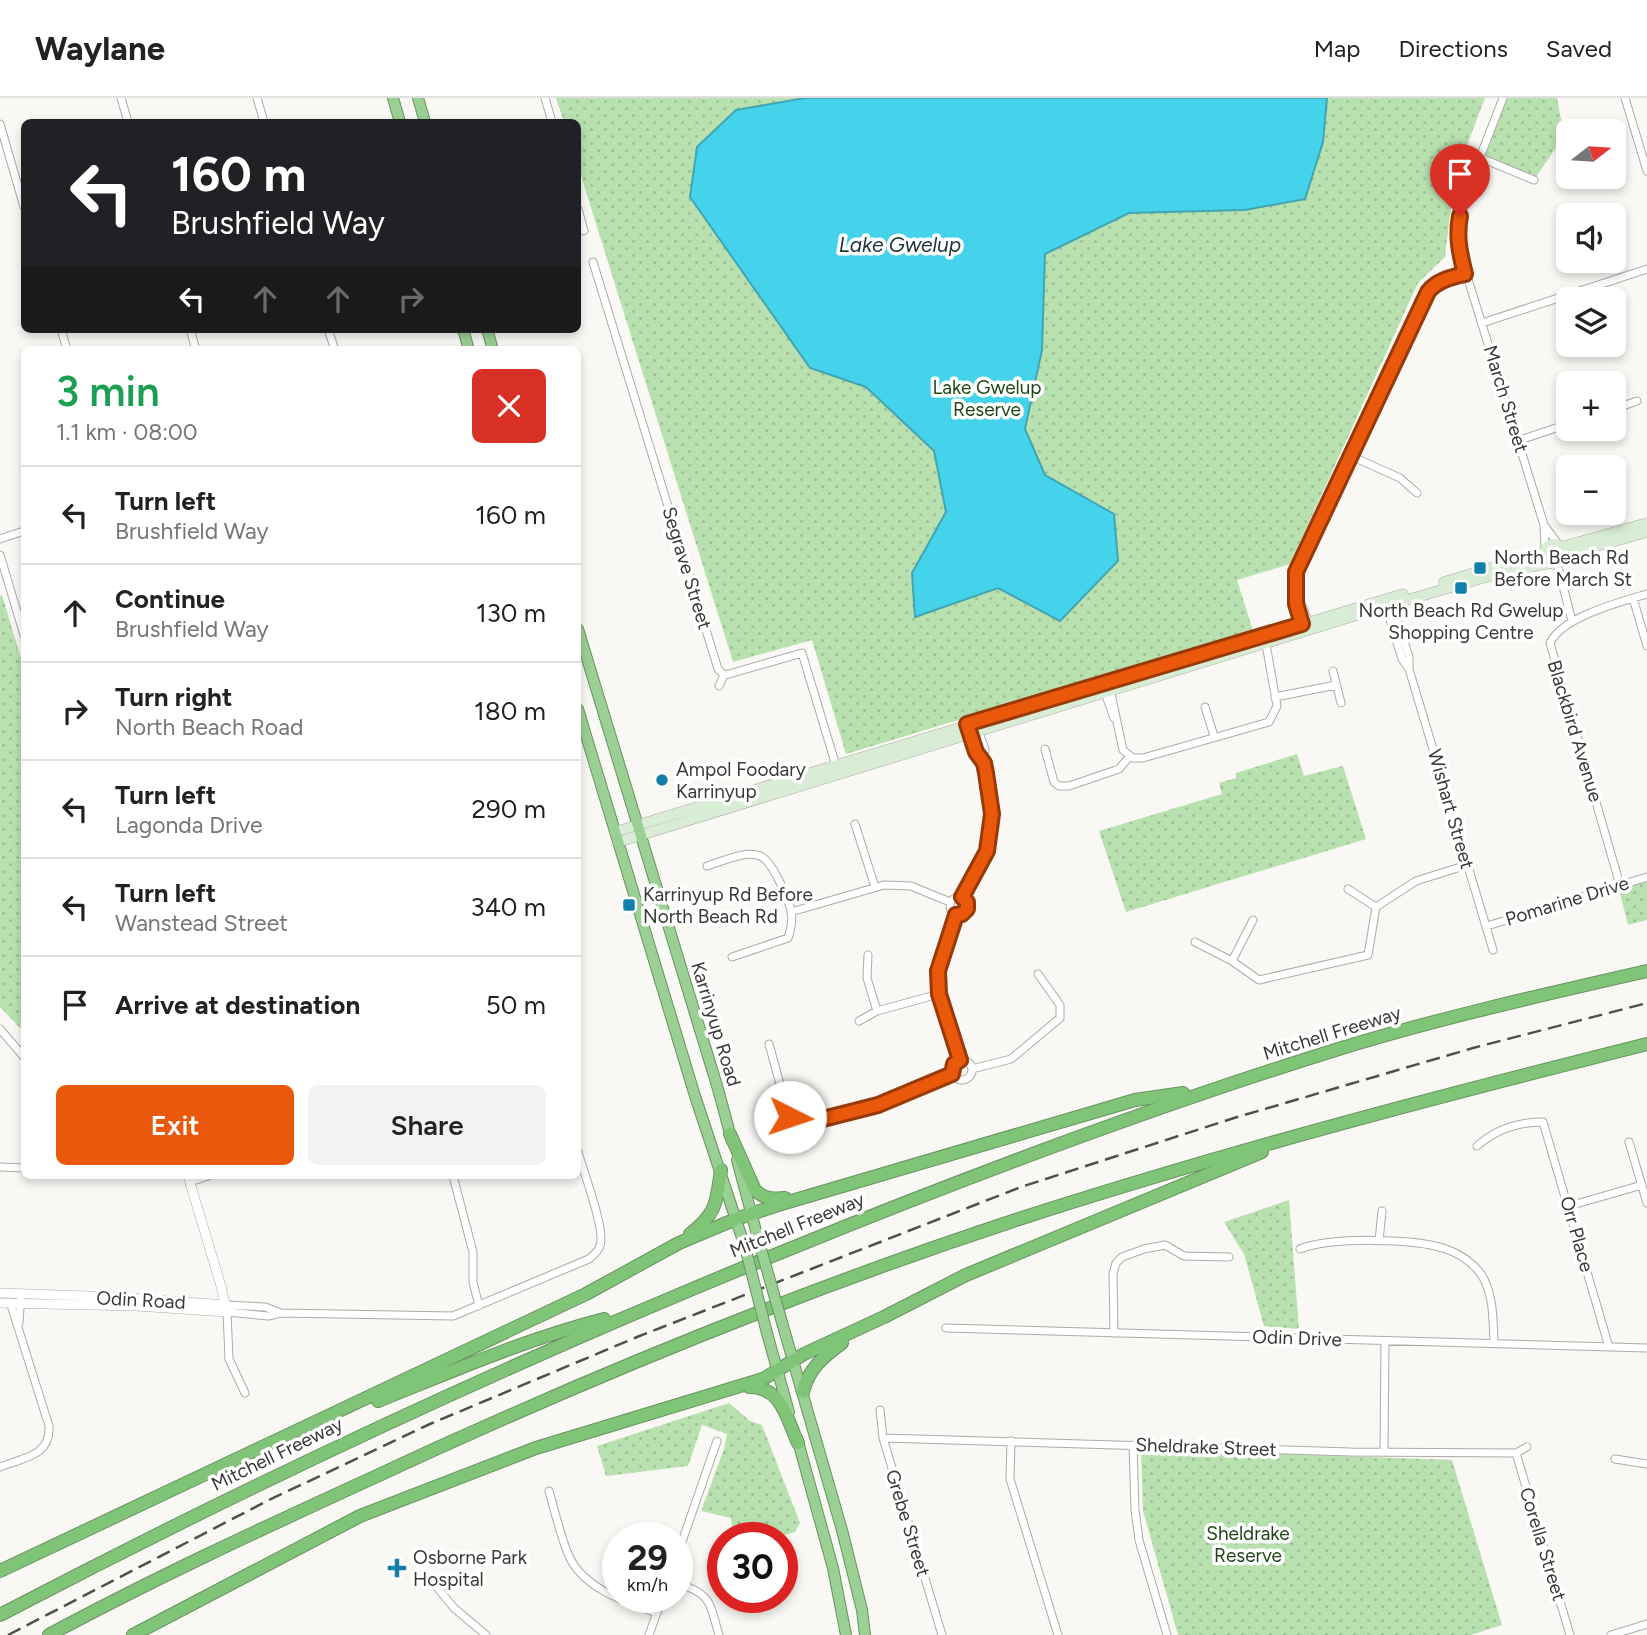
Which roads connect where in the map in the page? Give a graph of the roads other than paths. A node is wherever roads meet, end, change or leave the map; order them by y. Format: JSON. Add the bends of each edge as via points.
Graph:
{"nodes":[{"id":1,"x":121,"y":98,"type":"edge"},
{"id":2,"x":257,"y":98,"type":"edge"},
{"id":3,"x":393,"y":98,"type":"edge"},
{"id":4,"x":418,"y":98,"type":"edge"},
{"id":5,"x":545,"y":98,"type":"edge"},
{"id":6,"x":1503,"y":98,"type":"edge"},
{"id":7,"x":1625,"y":98,"type":"edge"},
{"id":8,"x":127,"y":119,"type":"edge"},
{"id":9,"x":263,"y":119,"type":"edge"},
{"id":10,"x":399,"y":119,"type":"edge"},
{"id":11,"x":424,"y":119,"type":"edge"},
{"id":12,"x":551,"y":119,"type":"edge"},
{"id":13,"x":0,"y":124,"type":"edge"},
{"id":14,"x":1481,"y":158,"type":"junction"},
{"id":15,"x":1647,"y":171,"type":"edge"},
{"id":16,"x":1534,"y":180,"type":"dead end"},
{"id":17,"x":21,"y":197,"type":"edge"},
{"id":18,"x":581,"y":220,"type":"edge"},
{"id":19,"x":584,"y":231,"type":"dead end"},
{"id":20,"x":593,"y":262,"type":"dead end"},
{"id":21,"x":1647,"y":270,"type":"edge"},
{"id":22,"x":1465,"y":274,"type":"junction"},
{"id":23,"x":1482,"y":323,"type":"junction"},
{"id":24,"x":1637,"y":401,"type":"dead end"},
{"id":25,"x":1626,"y":405,"type":"edge"},
{"id":26,"x":1556,"y":428,"type":"edge"},
{"id":27,"x":1520,"y":440,"type":"junction"},
{"id":28,"x":1351,"y":456,"type":"junction"},
{"id":29,"x":1417,"y":493,"type":"dead end"},
{"id":30,"x":1647,"y":523,"type":"edge"},
{"id":31,"x":1544,"y":525,"type":"junction"},
{"id":32,"x":21,"y":532,"type":"edge"},
{"id":33,"x":1647,"y":532,"type":"edge"},
{"id":34,"x":0,"y":538,"type":"edge"},
{"id":35,"x":1560,"y":546,"type":"junction"},
{"id":36,"x":1545,"y":550,"type":"junction"},
{"id":37,"x":0,"y":555,"type":"edge"},
{"id":38,"x":1556,"y":562,"type":"junction"},
{"id":39,"x":4,"y":581,"type":"edge"},
{"id":40,"x":1647,"y":594,"type":"edge"},
{"id":41,"x":1633,"y":598,"type":"junction"},
{"id":42,"x":1388,"y":602,"type":"junction"},
{"id":43,"x":1572,"y":621,"type":"junction"},
{"id":44,"x":1306,"y":626,"type":"junction"},
{"id":45,"x":21,"y":627,"type":"edge"},
{"id":46,"x":581,"y":639,"type":"edge"},
{"id":47,"x":1265,"y":639,"type":"junction"},
{"id":48,"x":1647,"y":646,"type":"edge"},
{"id":49,"x":1333,"y":671,"type":"dead end"},
{"id":50,"x":724,"y":675,"type":"junction"},
{"id":51,"x":1336,"y":685,"type":"junction"},
{"id":52,"x":719,"y":686,"type":"dead end"},
{"id":53,"x":1106,"y":687,"type":"junction"},
{"id":54,"x":1275,"y":697,"type":"junction"},
{"id":55,"x":1342,"y":703,"type":"dead end"},
{"id":56,"x":1205,"y":707,"type":"dead end"},
{"id":57,"x":581,"y":719,"type":"edge"},
{"id":58,"x":973,"y":728,"type":"junction"},
{"id":59,"x":1214,"y":736,"type":"junction"},
{"id":60,"x":1045,"y":749,"type":"dead end"},
{"id":61,"x":1129,"y":757,"type":"junction"},
{"id":62,"x":838,"y":769,"type":"junction"},
{"id":63,"x":855,"y":824,"type":"dead end"},
{"id":64,"x":640,"y":830,"type":"junction"},
{"id":65,"x":617,"y":837,"type":"junction"},
{"id":66,"x":1467,"y":865,"type":"junction"},
{"id":67,"x":707,"y":866,"type":"dead end"},
{"id":68,"x":1647,"y":877,"type":"edge"},
{"id":69,"x":1620,"y":885,"type":"junction"},
{"id":70,"x":875,"y":887,"type":"junction"},
{"id":71,"x":1348,"y":889,"type":"dead end"},
{"id":72,"x":962,"y":897,"type":"junction"},
{"id":73,"x":950,"y":902,"type":"junction"},
{"id":74,"x":1376,"y":907,"type":"junction"},
{"id":75,"x":791,"y":912,"type":"junction"},
{"id":76,"x":956,"y":915,"type":"junction"},
{"id":77,"x":1253,"y":920,"type":"dead end"},
{"id":78,"x":1486,"y":926,"type":"junction"},
{"id":79,"x":1195,"y":942,"type":"dead end"},
{"id":80,"x":1493,"y":950,"type":"dead end"},
{"id":81,"x":869,"y":955,"type":"dead end"},
{"id":82,"x":732,"y":957,"type":"dead end"},
{"id":83,"x":1232,"y":961,"type":"junction"},
{"id":84,"x":1647,"y":971,"type":"edge"},
{"id":85,"x":1038,"y":974,"type":"dead end"},
{"id":86,"x":939,"y":994,"type":"junction"},
{"id":87,"x":877,"y":1011,"type":"junction"},
{"id":88,"x":859,"y":1021,"type":"dead end"},
{"id":89,"x":0,"y":1029,"type":"edge"},
{"id":90,"x":21,"y":1044,"type":"edge"},
{"id":91,"x":769,"y":1044,"type":"dead end"},
{"id":92,"x":1647,"y":1044,"type":"edge"},
{"id":93,"x":960,"y":1060,"type":"junction"},
{"id":94,"x":972,"y":1069,"type":"junction"},
{"id":95,"x":952,"y":1074,"type":"junction"},
{"id":96,"x":718,"y":1089,"type":"junction"},
{"id":97,"x":1212,"y":1090,"type":"junction"},
{"id":98,"x":695,"y":1096,"type":"junction"},
{"id":99,"x":1311,"y":1131,"type":"junction"},
{"id":100,"x":730,"y":1134,"type":"junction"},
{"id":101,"x":1629,"y":1142,"type":"dead end"},
{"id":102,"x":1477,"y":1146,"type":"dead end"},
{"id":103,"x":581,"y":1162,"type":"edge"},
{"id":104,"x":0,"y":1167,"type":"edge"},
{"id":105,"x":21,"y":1168,"type":"edge"},
{"id":106,"x":720,"y":1170,"type":"junction"},
{"id":107,"x":189,"y":1179,"type":"edge"},
{"id":108,"x":454,"y":1179,"type":"edge"},
{"id":109,"x":1642,"y":1185,"type":"junction"},
{"id":110,"x":830,"y":1188,"type":"junction"},
{"id":111,"x":1647,"y":1203,"type":"edge"},
{"id":112,"x":1569,"y":1206,"type":"junction"},
{"id":113,"x":1382,"y":1211,"type":"dead end"},
{"id":114,"x":751,"y":1214,"type":"junction"},
{"id":115,"x":736,"y":1219,"type":"junction"},
{"id":116,"x":1380,"y":1241,"type":"junction"},
{"id":117,"x":679,"y":1242,"type":"junction"},
{"id":118,"x":1300,"y":1249,"type":"dead end"},
{"id":119,"x":1228,"y":1257,"type":"dead end"},
{"id":120,"x":5,"y":1298,"type":"edge"},
{"id":121,"x":21,"y":1299,"type":"junction"},
{"id":122,"x":479,"y":1306,"type":"junction"},
{"id":123,"x":226,"y":1309,"type":"junction"},
{"id":124,"x":642,"y":1309,"type":"junction"},
{"id":125,"x":865,"y":1326,"type":"junction"},
{"id":126,"x":19,"y":1327,"type":"junction"},
{"id":127,"x":946,"y":1328,"type":"dead end"},
{"id":128,"x":1114,"y":1333,"type":"junction"},
{"id":129,"x":1385,"y":1341,"type":"junction"},
{"id":130,"x":1494,"y":1343,"type":"junction"},
{"id":131,"x":1609,"y":1347,"type":"junction"},
{"id":132,"x":1647,"y":1348,"type":"edge"},
{"id":133,"x":793,"y":1360,"type":"junction"},
{"id":134,"x":777,"y":1372,"type":"junction"},
{"id":135,"x":738,"y":1388,"type":"junction"},
{"id":136,"x":245,"y":1392,"type":"dead end"},
{"id":137,"x":803,"y":1392,"type":"junction"},
{"id":138,"x":880,"y":1410,"type":"dead end"},
{"id":139,"x":883,"y":1438,"type":"junction"},
{"id":140,"x":717,"y":1441,"type":"dead end"},
{"id":141,"x":1011,"y":1441,"type":"junction"},
{"id":142,"x":799,"y":1443,"type":"junction"},
{"id":143,"x":267,"y":1445,"type":"junction"},
{"id":144,"x":1133,"y":1445,"type":"junction"},
{"id":145,"x":1527,"y":1447,"type":"dead end"},
{"id":146,"x":1384,"y":1452,"type":"junction"},
{"id":147,"x":1516,"y":1453,"type":"junction"},
{"id":148,"x":1615,"y":1459,"type":"dead end"},
{"id":149,"x":1647,"y":1464,"type":"edge"},
{"id":150,"x":0,"y":1467,"type":"edge"},
{"id":151,"x":549,"y":1491,"type":"dead end"},
{"id":152,"x":689,"y":1522,"type":"edge"},
{"id":153,"x":0,"y":1571,"type":"edge"},
{"id":154,"x":436,"y":1586,"type":"dead end"},
{"id":155,"x":693,"y":1588,"type":"edge"},
{"id":156,"x":602,"y":1590,"type":"edge"},
{"id":157,"x":862,"y":1611,"type":"junction"},
{"id":158,"x":657,"y":1613,"type":"edge"},
{"id":159,"x":0,"y":1615,"type":"edge"},
{"id":160,"x":1647,"y":1624,"type":"edge"},
{"id":161,"x":49,"y":1635,"type":"edge"},
{"id":162,"x":133,"y":1635,"type":"edge"},
{"id":163,"x":486,"y":1635,"type":"edge"},
{"id":164,"x":649,"y":1635,"type":"edge"},
{"id":165,"x":719,"y":1635,"type":"edge"},
{"id":166,"x":848,"y":1635,"type":"edge"},
{"id":167,"x":864,"y":1635,"type":"edge"},
{"id":168,"x":942,"y":1635,"type":"edge"},
{"id":169,"x":1058,"y":1635,"type":"edge"},
{"id":170,"x":1167,"y":1635,"type":"edge"},
{"id":171,"x":1570,"y":1635,"type":"edge"},
{"id":172,"x":1611,"y":1635,"type":"edge"}],
"edges":[{"from":1,"to":8,"type":"street"},
{"from":2,"to":9,"type":"street"},
{"from":3,"to":10,"type":"highway"},
{"from":4,"to":11,"type":"highway"},
{"from":5,"to":12,"type":"street"},
{"from":6,"to":14,"type":"street","name":"March Street"},
{"from":7,"to":15,"type":"street"},
{"from":13,"to":17,"type":"street"},
{"from":14,"to":16,"type":"street"},
{"from":14,"to":22,"type":"street","name":"March Street","via":[[1462,201],[1457,231]]},
{"from":18,"to":19,"type":"street"},
{"from":20,"to":50,"type":"street","name":"Segrave Street","via":[[718,670]]},
{"from":21,"to":23,"type":"street"},
{"from":22,"to":23,"type":"street","name":"March Street"},
{"from":22,"to":28,"type":"street","via":[[1444,280],[1428,292]]},
{"from":23,"to":27,"type":"street","name":"March Street"},
{"from":24,"to":25,"type":"street"},
{"from":26,"to":27,"type":"street"},
{"from":27,"to":31,"type":"street","name":"March Street"},
{"from":28,"to":29,"type":"street","via":[[1400,478]]},
{"from":28,"to":44,"type":"street","via":[[1294,579],[1296,604]]},
{"from":30,"to":35,"type":"main road"},
{"from":31,"to":35,"type":"street","name":"March Street"},
{"from":31,"to":36,"type":"street","name":"March Street"},
{"from":32,"to":34,"type":"street"},
{"from":33,"to":38,"type":"main road"},
{"from":35,"to":36,"type":"main road","via":[[1552,544]]},
{"from":35,"to":38,"type":"main road","via":[[1564,553]]},
{"from":36,"to":38,"type":"main road","via":[[1545,559]]},
{"from":36,"to":42,"type":"main road"},
{"from":37,"to":39,"type":"street"},
{"from":38,"to":42,"type":"main road"},
{"from":38,"to":43,"type":"street"},
{"from":39,"to":45,"type":"street"},
{"from":40,"to":41,"type":"street","name":"Blackbird Avenue"},
{"from":41,"to":43,"type":"street","name":"Blackbird Avenue"},
{"from":41,"to":48,"type":"street"},
{"from":42,"to":44,"type":"main road"},
{"from":42,"to":66,"type":"street","name":"Wishart Street","via":[[1409,657]]},
{"from":43,"to":69,"type":"street","name":"Blackbird Avenue","via":[[1553,636],[1551,652]]},
{"from":44,"to":47,"type":"main road"},
{"from":46,"to":64,"type":"highway","name":"Karrinyup Road"},
{"from":47,"to":53,"type":"main road"},
{"from":47,"to":54,"type":"street"},
{"from":49,"to":51,"type":"street"},
{"from":50,"to":52,"type":"street"},
{"from":50,"to":62,"type":"street","via":[[802,653]]},
{"from":51,"to":54,"type":"street"},
{"from":51,"to":55,"type":"street"},
{"from":53,"to":58,"type":"main road"},
{"from":53,"to":61,"type":"street","via":[[1116,710],[1123,750]]},
{"from":54,"to":59,"type":"street","via":[[1277,706],[1269,722]]},
{"from":56,"to":59,"type":"street"},
{"from":57,"to":65,"type":"highway"},
{"from":58,"to":62,"type":"main road"},
{"from":58,"to":72,"type":"street","via":[[985,749],[991,833],[987,851]]},
{"from":59,"to":61,"type":"street","via":[[1143,758]]},
{"from":60,"to":61,"type":"street","via":[[1059,786],[1119,769]]},
{"from":62,"to":64,"type":"main road"},
{"from":63,"to":70,"type":"street"},
{"from":64,"to":65,"type":"main road"},
{"from":64,"to":96,"type":"highway","name":"Karrinyup Road"},
{"from":65,"to":98,"type":"highway"},
{"from":66,"to":74,"type":"street","via":[[1416,881]]},
{"from":66,"to":78,"type":"street","name":"Wishart Street"},
{"from":67,"to":75,"type":"street","via":[[759,855],[770,862]]},
{"from":68,"to":69,"type":"street","name":"Pomarine Drive"},
{"from":69,"to":78,"type":"street","name":"Pomarine Drive"},
{"from":70,"to":73,"type":"street","via":[[911,886]]},
{"from":70,"to":75,"type":"street"},
{"from":71,"to":74,"type":"street"},
{"from":72,"to":73,"type":"street"},
{"from":72,"to":76,"type":"street","via":[[967,909]]},
{"from":73,"to":76,"type":"street"},
{"from":74,"to":83,"type":"street","via":[[1368,955],[1259,980]]},
{"from":75,"to":82,"type":"street","via":[[788,938]]},
{"from":76,"to":86,"type":"street","via":[[938,971]]},
{"from":77,"to":83,"type":"street"},
{"from":78,"to":80,"type":"street","name":"Wishart Street"},
{"from":79,"to":83,"type":"street"},
{"from":81,"to":87,"type":"street","via":[[867,978]]},
{"from":84,"to":97,"type":"highway","name":"Mitchell Freeway","via":[[1388,1035]]},
{"from":85,"to":94,"type":"street","via":[[1060,1004],[1060,1018],[1011,1059]]},
{"from":86,"to":87,"type":"street"},
{"from":86,"to":93,"type":"street"},
{"from":87,"to":88,"type":"street"},
{"from":89,"to":90,"type":"street"},
{"from":91,"to":95,"type":"street","via":[[790,1117],[799,1123],[878,1105]]},
{"from":92,"to":99,"type":"highway"},
{"from":93,"to":94,"type":"street"},
{"from":93,"to":95,"type":"street"},
{"from":94,"to":95,"type":"street","via":[[965,1080]]},
{"from":96,"to":98,"type":"highway"},
{"from":96,"to":100,"type":"highway","name":"Karrinyup Road"},
{"from":97,"to":110,"type":"highway","via":[[1135,1100]]},
{"from":97,"to":124,"type":"highway","name":"Mitchell Freeway","via":[[894,1206]]},
{"from":98,"to":106,"type":"highway"},
{"from":99,"to":125,"type":"highway","via":[[966,1275]]},
{"from":99,"to":161,"type":"highway","via":[[1018,1220],[675,1346],[412,1459]]},
{"from":100,"to":110,"type":"highway","via":[[760,1195],[773,1199]]},
{"from":100,"to":114,"type":"highway","name":"Karrinyup Road"},
{"from":101,"to":109,"type":"street"},
{"from":102,"to":112,"type":"street","name":"Orr Place","via":[[1491,1133],[1543,1122]]},
{"from":103,"to":122,"type":"street","via":[[600,1226],[597,1253]]},
{"from":104,"to":105,"type":"street"},
{"from":106,"to":115,"type":"highway"},
{"from":106,"to":117,"type":"highway","via":[[719,1195],[709,1217]]},
{"from":107,"to":123,"type":"street"},
{"from":108,"to":122,"type":"street","via":[[473,1252]]},
{"from":109,"to":111,"type":"street"},
{"from":109,"to":112,"type":"street"},
{"from":110,"to":114,"type":"highway"},
{"from":112,"to":131,"type":"street","name":"Orr Place"},
{"from":113,"to":116,"type":"street"},
{"from":114,"to":115,"type":"highway"},
{"from":114,"to":133,"type":"highway","name":"Karrinyup Road","bridge":true},
{"from":115,"to":117,"type":"highway"},
{"from":115,"to":134,"type":"highway","bridge":true},
{"from":116,"to":118,"type":"street","via":[[1314,1243]]},
{"from":116,"to":130,"type":"street","via":[[1444,1248],[1466,1259],[1488,1291]]},
{"from":117,"to":143,"type":"highway","via":[[586,1294]]},
{"from":119,"to":128,"type":"street","via":[[1184,1256],[1165,1245],[1122,1257],[1113,1274]]},
{"from":120,"to":121,"type":"street","name":"Odin Road"},
{"from":120,"to":126,"type":"street"},
{"from":121,"to":123,"type":"street","name":"Odin Road"},
{"from":121,"to":126,"type":"street"},
{"from":122,"to":123,"type":"street","name":"Odin Road","via":[[453,1316]]},
{"from":123,"to":136,"type":"street","via":[[229,1359]]},
{"from":124,"to":143,"type":"highway","via":[[561,1330]]},
{"from":124,"to":159,"type":"highway","name":"Mitchell Freeway","via":[[297,1466]]},
{"from":125,"to":133,"type":"highway"},
{"from":125,"to":137,"type":"highway","via":[[824,1356],[811,1370]]},
{"from":126,"to":150,"type":"street","via":[[50,1437],[38,1452]]},
{"from":127,"to":128,"type":"street","name":"Odin Drive"},
{"from":128,"to":129,"type":"street","name":"Odin Drive"},
{"from":129,"to":130,"type":"street","name":"Odin Drive"},
{"from":129,"to":146,"type":"street"},
{"from":130,"to":131,"type":"street","name":"Odin Drive"},
{"from":131,"to":132,"type":"street","name":"Odin Drive"},
{"from":133,"to":134,"type":"highway"},
{"from":133,"to":137,"type":"highway","name":"Karrinyup Road"},
{"from":134,"to":135,"type":"highway"},
{"from":134,"to":142,"type":"highway"},
{"from":135,"to":142,"type":"highway","via":[[764,1388],[773,1393]]},
{"from":135,"to":162,"type":"highway","via":[[536,1448],[360,1516]]},
{"from":137,"to":157,"type":"highway","name":"Karrinyup Road"},
{"from":138,"to":139,"type":"street","name":"Grebe Street"},
{"from":139,"to":141,"type":"street","name":"Sheldrake Street"},
{"from":139,"to":168,"type":"street","name":"Grebe Street"},
{"from":140,"to":152,"type":"street"},
{"from":141,"to":144,"type":"street","name":"Sheldrake Street"},
{"from":141,"to":169,"type":"street","via":[[1010,1479]]},
{"from":142,"to":166,"type":"highway"},
{"from":143,"to":153,"type":"highway"},
{"from":144,"to":146,"type":"street","name":"Sheldrake Street"},
{"from":144,"to":170,"type":"street","via":[[1138,1536]]},
{"from":145,"to":147,"type":"street","name":"Sheldrake Street"},
{"from":146,"to":147,"type":"street","name":"Sheldrake Street"},
{"from":147,"to":171,"type":"street","name":"Corella Street"},
{"from":148,"to":149,"type":"street"},
{"from":151,"to":156,"type":"street","via":[[568,1554]]},
{"from":154,"to":163,"type":"street"},
{"from":155,"to":165,"type":"street","via":[[704,1595]]},
{"from":157,"to":166,"type":"highway","via":[[851,1610]]},
{"from":157,"to":167,"type":"highway","name":"Karrinyup Road"},
{"from":158,"to":164,"type":"street"},
{"from":160,"to":172,"type":"street"}]}
